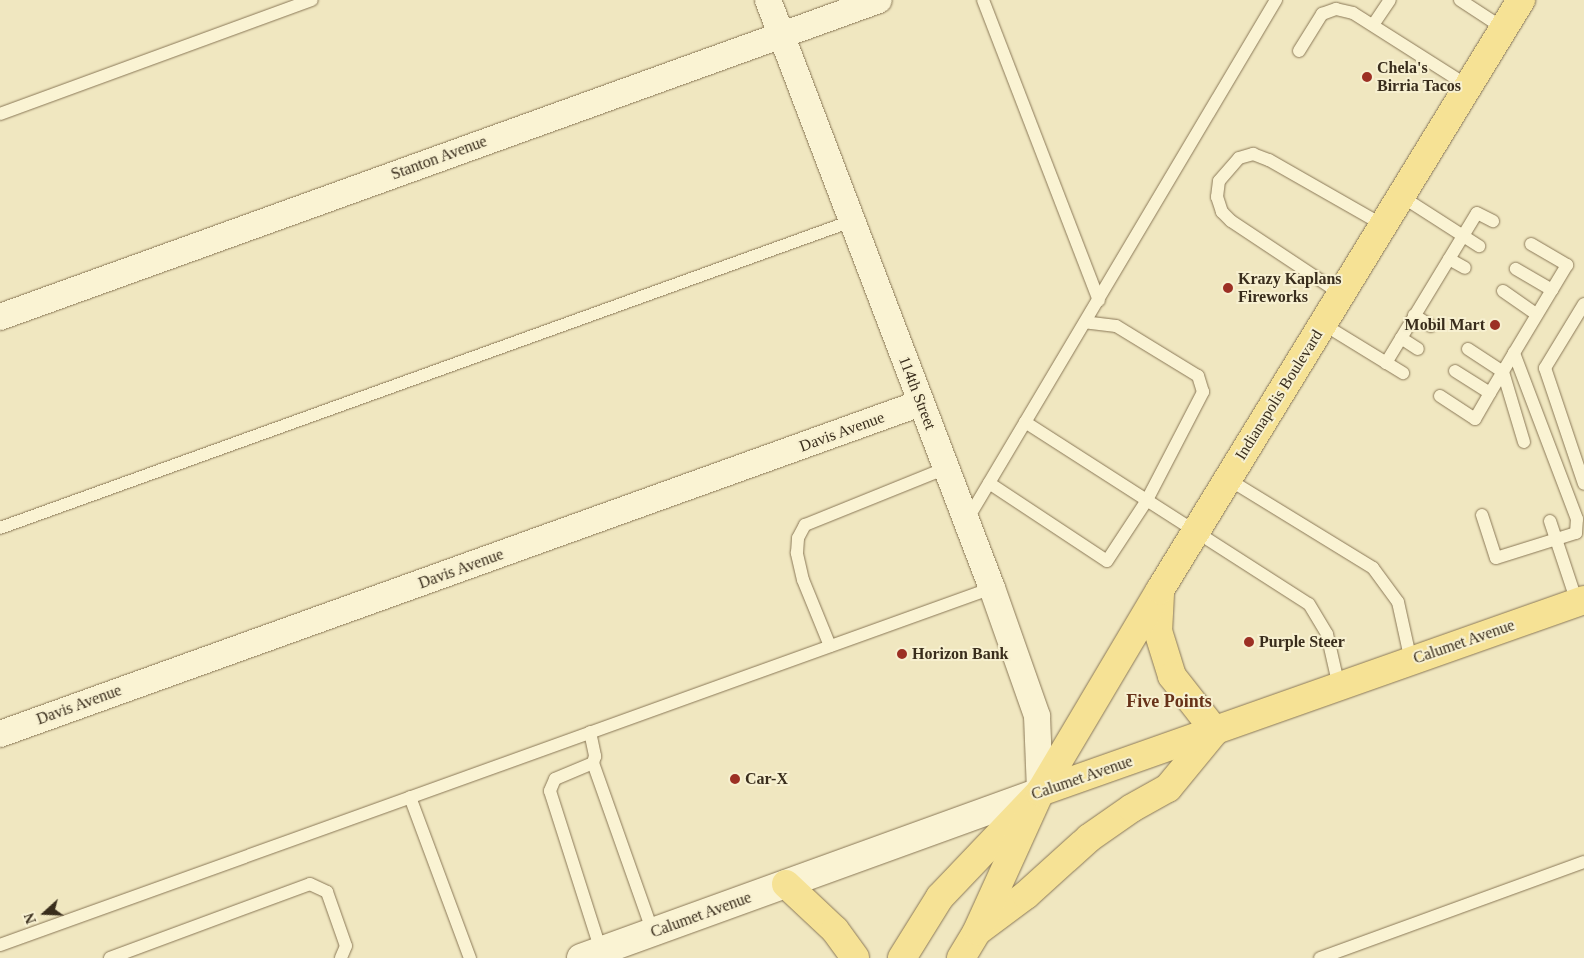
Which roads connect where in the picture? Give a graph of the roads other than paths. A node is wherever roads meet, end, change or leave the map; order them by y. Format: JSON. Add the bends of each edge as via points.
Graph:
{"nodes":[{"id":1,"x":312,"y":0,"type":"edge"},
{"id":2,"x":768,"y":0,"type":"edge"},
{"id":3,"x":879,"y":0,"type":"edge"},
{"id":4,"x":983,"y":0,"type":"edge"},
{"id":5,"x":1276,"y":0,"type":"edge"},
{"id":6,"x":1390,"y":0,"type":"edge"},
{"id":7,"x":1460,"y":0,"type":"edge"},
{"id":8,"x":1521,"y":0,"type":"edge"},
{"id":9,"x":1373,"y":25,"type":"junction"},
{"id":10,"x":1503,"y":28,"type":"junction"},
{"id":11,"x":781,"y":35,"type":"junction"},
{"id":12,"x":1299,"y":51,"type":"dead end"},
{"id":13,"x":1468,"y":86,"type":"junction"},
{"id":14,"x":0,"y":114,"type":"edge"},
{"id":15,"x":1401,"y":196,"type":"junction"},
{"id":16,"x":852,"y":221,"type":"junction"},
{"id":17,"x":1493,"y":221,"type":"dead end"},
{"id":18,"x":1383,"y":225,"type":"junction"},
{"id":19,"x":1463,"y":236,"type":"junction"},
{"id":20,"x":1531,"y":244,"type":"dead end"},
{"id":21,"x":1479,"y":246,"type":"dead end"},
{"id":22,"x":1449,"y":259,"type":"junction"},
{"id":23,"x":1466,"y":268,"type":"dead end"},
{"id":24,"x":1516,"y":269,"type":"dead end"},
{"id":25,"x":1552,"y":290,"type":"junction"},
{"id":26,"x":1503,"y":291,"type":"dead end"},
{"id":27,"x":1341,"y":294,"type":"junction"},
{"id":28,"x":1099,"y":300,"type":"junction"},
{"id":29,"x":1584,"y":304,"type":"edge"},
{"id":30,"x":1536,"y":314,"type":"junction"},
{"id":31,"x":1414,"y":315,"type":"junction"},
{"id":32,"x":0,"y":317,"type":"edge"},
{"id":33,"x":1085,"y":322,"type":"junction"},
{"id":34,"x":1323,"y":324,"type":"junction"},
{"id":35,"x":1431,"y":326,"type":"dead end"},
{"id":36,"x":1401,"y":338,"type":"junction"},
{"id":37,"x":1418,"y":348,"type":"dead end"},
{"id":38,"x":1468,"y":349,"type":"dead end"},
{"id":39,"x":1514,"y":352,"type":"junction"},
{"id":40,"x":1386,"y":363,"type":"junction"},
{"id":41,"x":1454,"y":371,"type":"dead end"},
{"id":42,"x":1503,"y":372,"type":"junction"},
{"id":43,"x":1403,"y":373,"type":"dead end"},
{"id":44,"x":1490,"y":393,"type":"junction"},
{"id":45,"x":1440,"y":396,"type":"dead end"},
{"id":46,"x":921,"y":403,"type":"junction"},
{"id":47,"x":1025,"y":422,"type":"junction"},
{"id":48,"x":1524,"y":442,"type":"dead end"},
{"id":49,"x":946,"y":468,"type":"junction"},
{"id":50,"x":1228,"y":479,"type":"junction"},
{"id":51,"x":989,"y":482,"type":"junction"},
{"id":52,"x":1584,"y":484,"type":"edge"},
{"id":53,"x":1147,"y":500,"type":"junction"},
{"id":54,"x":1482,"y":515,"type":"dead end"},
{"id":55,"x":966,"y":521,"type":"junction"},
{"id":56,"x":1550,"y":521,"type":"dead end"},
{"id":57,"x":0,"y":528,"type":"edge"},
{"id":58,"x":1196,"y":531,"type":"junction"},
{"id":59,"x":1557,"y":539,"type":"junction"},
{"id":60,"x":992,"y":588,"type":"junction"},
{"id":61,"x":1160,"y":590,"type":"junction"},
{"id":62,"x":1580,"y":601,"type":"edge"},
{"id":63,"x":830,"y":646,"type":"junction"},
{"id":64,"x":1411,"y":661,"type":"junction"},
{"id":65,"x":1339,"y":687,"type":"junction"},
{"id":66,"x":1215,"y":731,"type":"junction"},
{"id":67,"x":590,"y":732,"type":"junction"},
{"id":68,"x":0,"y":734,"type":"edge"},
{"id":69,"x":593,"y":764,"type":"junction"},
{"id":70,"x":1040,"y":792,"type":"junction"},
{"id":71,"x":410,"y":797,"type":"junction"},
{"id":72,"x":1584,"y":862,"type":"edge"},
{"id":73,"x":786,"y":884,"type":"junction"},
{"id":74,"x":977,"y":931,"type":"junction"},
{"id":75,"x":653,"y":932,"type":"junction"},
{"id":76,"x":0,"y":945,"type":"edge"},
{"id":77,"x":591,"y":954,"type":"edge"},
{"id":78,"x":110,"y":958,"type":"edge"},
{"id":79,"x":341,"y":958,"type":"edge"},
{"id":80,"x":470,"y":958,"type":"edge"},
{"id":81,"x":854,"y":958,"type":"edge"},
{"id":82,"x":902,"y":958,"type":"edge"},
{"id":83,"x":960,"y":958,"type":"edge"},
{"id":84,"x":1320,"y":958,"type":"edge"}],
"edges":[{"from":1,"to":14,"type":"lane"},
{"from":2,"to":11,"type":"street","name":"114th Street"},
{"from":3,"to":11,"type":"street","name":"Stanton Avenue"},
{"from":4,"to":28,"type":"lane"},
{"from":5,"to":28,"type":"lane"},
{"from":6,"to":9,"type":"lane"},
{"from":7,"to":10,"type":"lane"},
{"from":8,"to":10,"type":"main road","name":"Indianapolis Boulevard"},
{"from":9,"to":12,"type":"lane","via":[[1354,12],[1336,9],[1322,14]]},
{"from":9,"to":13,"type":"lane"},
{"from":10,"to":13,"type":"main road","name":"Indianapolis Boulevard"},
{"from":11,"to":16,"type":"street","name":"114th Street"},
{"from":11,"to":32,"type":"street","name":"Stanton Avenue"},
{"from":13,"to":15,"type":"main road","name":"Indianapolis Boulevard"},
{"from":15,"to":18,"type":"main road","name":"Indianapolis Boulevard"},
{"from":15,"to":19,"type":"lane"},
{"from":16,"to":46,"type":"street","name":"114th Street"},
{"from":16,"to":57,"type":"lane"},
{"from":17,"to":19,"type":"lane","via":[[1477,213]]},
{"from":18,"to":27,"type":"main road","name":"Indianapolis Boulevard"},
{"from":18,"to":27,"type":"lane","via":[[1270,160],[1253,154],[1239,158],[1219,181],[1217,197],[1222,212],[1231,221]]},
{"from":19,"to":21,"type":"lane"},
{"from":19,"to":22,"type":"lane"},
{"from":20,"to":25,"type":"lane","via":[[1567,266]]},
{"from":22,"to":23,"type":"lane"},
{"from":22,"to":31,"type":"lane"},
{"from":24,"to":25,"type":"lane"},
{"from":25,"to":30,"type":"lane"},
{"from":26,"to":30,"type":"lane"},
{"from":27,"to":34,"type":"main road","name":"Indianapolis Boulevard"},
{"from":28,"to":33,"type":"lane"},
{"from":29,"to":52,"type":"lane","via":[[1545,368]]},
{"from":30,"to":39,"type":"lane"},
{"from":31,"to":35,"type":"lane"},
{"from":31,"to":36,"type":"lane"},
{"from":33,"to":47,"type":"lane"},
{"from":33,"to":53,"type":"lane","via":[[1116,326],[1198,376],[1203,392]]},
{"from":34,"to":40,"type":"lane"},
{"from":34,"to":50,"type":"main road","name":"Indianapolis Boulevard"},
{"from":36,"to":37,"type":"lane"},
{"from":36,"to":40,"type":"lane"},
{"from":38,"to":42,"type":"lane"},
{"from":39,"to":42,"type":"lane"},
{"from":39,"to":59,"type":"lane","via":[[1576,519],[1576,533]]},
{"from":40,"to":43,"type":"lane"},
{"from":41,"to":44,"type":"lane"},
{"from":42,"to":44,"type":"lane"},
{"from":42,"to":48,"type":"lane"},
{"from":44,"to":45,"type":"lane","via":[[1475,418]]},
{"from":46,"to":49,"type":"street","name":"114th Street"},
{"from":46,"to":68,"type":"street","name":"Davis Avenue"},
{"from":47,"to":51,"type":"lane"},
{"from":47,"to":53,"type":"lane"},
{"from":49,"to":55,"type":"street","name":"114th Street"},
{"from":49,"to":63,"type":"lane","via":[[805,525],[798,538],[797,552],[803,580]]},
{"from":50,"to":58,"type":"main road","name":"Indianapolis Boulevard"},
{"from":50,"to":64,"type":"lane","via":[[1373,568],[1398,602]]},
{"from":51,"to":53,"type":"lane","via":[[1107,561]]},
{"from":51,"to":55,"type":"lane"},
{"from":53,"to":58,"type":"lane"},
{"from":54,"to":59,"type":"lane","via":[[1496,558]]},
{"from":55,"to":60,"type":"street","name":"114th Street"},
{"from":56,"to":59,"type":"lane"},
{"from":58,"to":61,"type":"main road","name":"Indianapolis Boulevard"},
{"from":58,"to":65,"type":"lane","via":[[1309,604],[1327,634]]},
{"from":59,"to":62,"type":"lane"},
{"from":60,"to":63,"type":"lane"},
{"from":60,"to":70,"type":"street","name":"114th Street","via":[[1036,716]]},
{"from":61,"to":66,"type":"main road","via":[[1158,631],[1172,676]]},
{"from":61,"to":70,"type":"main road","name":"Indianapolis Boulevard"},
{"from":62,"to":64,"type":"main road","name":"Calumet Avenue"},
{"from":63,"to":67,"type":"lane"},
{"from":64,"to":65,"type":"main road","name":"Calumet Avenue"},
{"from":65,"to":66,"type":"main road","name":"Calumet Avenue"},
{"from":66,"to":70,"type":"main road","name":"Calumet Avenue"},
{"from":66,"to":74,"type":"main road","via":[[1168,788],[1089,838],[1026,895]]},
{"from":67,"to":69,"type":"lane","via":[[595,756]]},
{"from":67,"to":71,"type":"lane"},
{"from":69,"to":75,"type":"lane"},
{"from":69,"to":77,"type":"lane","via":[[555,779],[550,791]]},
{"from":70,"to":73,"type":"street","name":"Calumet Avenue"},
{"from":70,"to":74,"type":"main road","name":"Indianapolis Boulevard"},
{"from":70,"to":82,"type":"main road","name":"Indianapolis Boulevard","via":[[940,897]]},
{"from":71,"to":76,"type":"lane"},
{"from":71,"to":80,"type":"lane"},
{"from":72,"to":84,"type":"lane"},
{"from":73,"to":75,"type":"street","name":"Calumet Avenue"},
{"from":73,"to":81,"type":"main road","via":[[835,930]]},
{"from":74,"to":83,"type":"main road","name":"Indianapolis Boulevard"},
{"from":75,"to":77,"type":"street","name":"Calumet Avenue"},
{"from":78,"to":79,"type":"lane","via":[[310,884],[327,892],[346,946]]}]}
